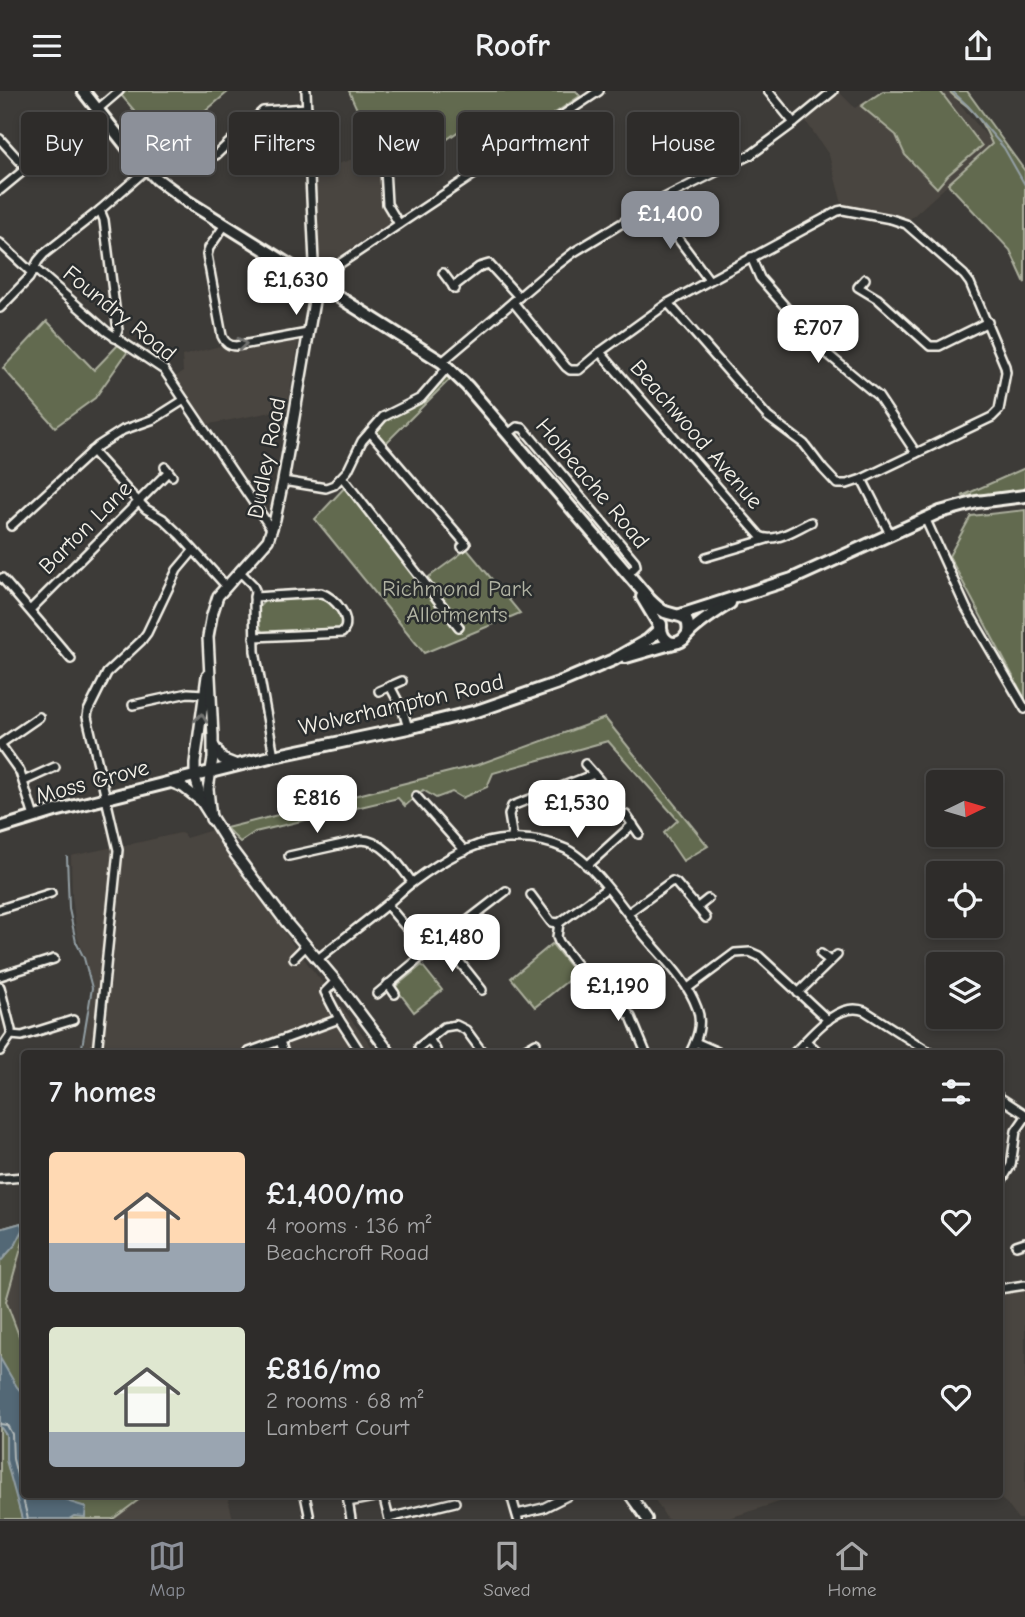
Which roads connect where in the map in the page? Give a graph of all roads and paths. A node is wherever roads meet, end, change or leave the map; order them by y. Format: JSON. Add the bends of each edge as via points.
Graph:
{"nodes":[{"id":1,"x":83,"y":91,"type":"edge"},
{"id":2,"x":119,"y":91,"type":"edge"},
{"id":3,"x":306,"y":91,"type":"edge"},
{"id":4,"x":599,"y":91,"type":"edge"},
{"id":5,"x":768,"y":91,"type":"edge"},
{"id":6,"x":833,"y":91,"type":"edge"},
{"id":7,"x":307,"y":108,"type":"junction"},
{"id":8,"x":99,"y":112,"type":"edge"},
{"id":9,"x":101,"y":112,"type":"edge"},
{"id":10,"x":262,"y":112,"type":"edge"},
{"id":11,"x":307,"y":112,"type":"edge"},
{"id":12,"x":107,"y":122,"type":"edge"},
{"id":13,"x":794,"y":123,"type":"junction"},
{"id":14,"x":0,"y":139,"type":"edge"},
{"id":15,"x":121,"y":140,"type":"edge"},
{"id":16,"x":229,"y":143,"type":"edge"},
{"id":17,"x":216,"y":155,"type":"dead end"},
{"id":18,"x":739,"y":160,"type":"edge"},
{"id":19,"x":21,"y":162,"type":"edge"},
{"id":20,"x":21,"y":172,"type":"edge"},
{"id":21,"x":140,"y":175,"type":"edge"},
{"id":22,"x":154,"y":175,"type":"edge"},
{"id":23,"x":309,"y":175,"type":"edge"},
{"id":24,"x":385,"y":175,"type":"edge"},
{"id":25,"x":710,"y":175,"type":"edge"},
{"id":26,"x":0,"y":190,"type":"edge"},
{"id":27,"x":653,"y":205,"type":"junction"},
{"id":28,"x":100,"y":210,"type":"junction"},
{"id":29,"x":399,"y":224,"type":"junction"},
{"id":30,"x":225,"y":225,"type":"junction"},
{"id":31,"x":0,"y":243,"type":"edge"},
{"id":32,"x":751,"y":257,"type":"junction"},
{"id":33,"x":33,"y":271,"type":"junction"},
{"id":34,"x":443,"y":273,"type":"dead end"},
{"id":35,"x":310,"y":276,"type":"junction"},
{"id":36,"x":326,"y":277,"type":"dead end"},
{"id":37,"x":865,"y":279,"type":"dead end"},
{"id":38,"x":709,"y":280,"type":"junction"},
{"id":39,"x":322,"y":289,"type":"junction"},
{"id":40,"x":516,"y":300,"type":"junction"},
{"id":41,"x":668,"y":303,"type":"junction"},
{"id":42,"x":0,"y":308,"type":"edge"},
{"id":43,"x":988,"y":322,"type":"junction"},
{"id":44,"x":308,"y":333,"type":"junction"},
{"id":45,"x":115,"y":338,"type":"junction"},
{"id":46,"x":600,"y":352,"type":"junction"},
{"id":47,"x":445,"y":364,"type":"junction"},
{"id":48,"x":184,"y":400,"type":"junction"},
{"id":49,"x":370,"y":432,"type":"junction"},
{"id":50,"x":92,"y":451,"type":"junction"},
{"id":51,"x":916,"y":453,"type":"junction"},
{"id":52,"x":168,"y":472,"type":"dead end"},
{"id":53,"x":342,"y":477,"type":"junction"},
{"id":54,"x":862,"y":479,"type":"junction"},
{"id":55,"x":283,"y":481,"type":"junction"},
{"id":56,"x":1025,"y":496,"type":"edge"},
{"id":57,"x":138,"y":501,"type":"junction"},
{"id":58,"x":925,"y":518,"type":"junction"},
{"id":59,"x":811,"y":522,"type":"dead end"},
{"id":60,"x":11,"y":526,"type":"dead end"},
{"id":61,"x":272,"y":530,"type":"junction"},
{"id":62,"x":890,"y":534,"type":"junction"},
{"id":63,"x":767,"y":539,"type":"junction"},
{"id":64,"x":466,"y":545,"type":"dead end"},
{"id":65,"x":193,"y":551,"type":"junction"},
{"id":66,"x":706,"y":557,"type":"dead end"},
{"id":67,"x":240,"y":572,"type":"junction"},
{"id":68,"x":630,"y":577,"type":"junction"},
{"id":69,"x":2,"y":578,"type":"dead end"},
{"id":70,"x":227,"y":587,"type":"junction"},
{"id":71,"x":741,"y":596,"type":"junction"},
{"id":72,"x":254,"y":597,"type":"junction"},
{"id":73,"x":30,"y":610,"type":"junction"},
{"id":74,"x":676,"y":615,"type":"junction"},
{"id":75,"x":458,"y":627,"type":"dead end"},
{"id":76,"x":660,"y":628,"type":"junction"},
{"id":77,"x":688,"y":634,"type":"junction"},
{"id":78,"x":254,"y":637,"type":"junction"},
{"id":79,"x":674,"y":643,"type":"junction"},
{"id":80,"x":71,"y":659,"type":"dead end"},
{"id":81,"x":209,"y":660,"type":"junction"},
{"id":82,"x":613,"y":660,"type":"junction"},
{"id":83,"x":401,"y":681,"type":"dead end"},
{"id":84,"x":390,"y":686,"type":"junction"},
{"id":85,"x":379,"y":691,"type":"dead end"},
{"id":86,"x":139,"y":693,"type":"dead end"},
{"id":87,"x":204,"y":694,"type":"junction"},
{"id":88,"x":143,"y":704,"type":"junction"},
{"id":89,"x":133,"y":705,"type":"dead end"},
{"id":90,"x":1025,"y":709,"type":"edge"},
{"id":91,"x":38,"y":717,"type":"dead end"},
{"id":92,"x":408,"y":728,"type":"junction"},
{"id":93,"x":0,"y":744,"type":"edge"},
{"id":94,"x":214,"y":745,"type":"junction"},
{"id":95,"x":274,"y":755,"type":"junction"},
{"id":96,"x":585,"y":764,"type":"dead end"},
{"id":97,"x":237,"y":765,"type":"junction"},
{"id":98,"x":55,"y":767,"type":"dead end"},
{"id":99,"x":209,"y":773,"type":"junction"},
{"id":100,"x":594,"y":774,"type":"junction"},
{"id":101,"x":195,"y":777,"type":"junction"},
{"id":102,"x":24,"y":781,"type":"junction"},
{"id":103,"x":600,"y":781,"type":"dead end"},
{"id":104,"x":170,"y":782,"type":"junction"},
{"id":105,"x":416,"y":796,"type":"dead end"},
{"id":106,"x":107,"y":799,"type":"junction"},
{"id":107,"x":203,"y":803,"type":"junction"},
{"id":108,"x":626,"y":814,"type":"dead end"},
{"id":109,"x":34,"y":817,"type":"junction"},
{"id":110,"x":211,"y":819,"type":"junction"},
{"id":111,"x":633,"y":824,"type":"junction"},
{"id":112,"x":0,"y":828,"type":"edge"},
{"id":113,"x":639,"y":834,"type":"dead end"},
{"id":114,"x":513,"y":839,"type":"junction"},
{"id":115,"x":465,"y":851,"type":"junction"},
{"id":116,"x":289,"y":856,"type":"dead end"},
{"id":117,"x":587,"y":866,"type":"junction"},
{"id":118,"x":671,"y":870,"type":"dead end"},
{"id":119,"x":672,"y":881,"type":"junction"},
{"id":120,"x":412,"y":882,"type":"junction"},
{"id":121,"x":607,"y":888,"type":"junction"},
{"id":122,"x":489,"y":890,"type":"dead end"},
{"id":123,"x":506,"y":891,"type":"dead end"},
{"id":124,"x":51,"y":894,"type":"dead end"},
{"id":125,"x":531,"y":895,"type":"dead end"},
{"id":126,"x":496,"y":898,"type":"junction"},
{"id":127,"x":708,"y":899,"type":"dead end"},
{"id":128,"x":387,"y":905,"type":"junction"},
{"id":129,"x":698,"y":907,"type":"junction"},
{"id":130,"x":0,"y":909,"type":"edge"},
{"id":131,"x":628,"y":913,"type":"junction"},
{"id":132,"x":706,"y":918,"type":"dead end"},
{"id":133,"x":559,"y":923,"type":"junction"},
{"id":134,"x":443,"y":941,"type":"junction"},
{"id":135,"x":306,"y":946,"type":"junction"},
{"id":136,"x":427,"y":952,"type":"junction"},
{"id":137,"x":821,"y":954,"type":"dead end"},
{"id":138,"x":837,"y":955,"type":"dead end"},
{"id":139,"x":294,"y":958,"type":"dead end"},
{"id":140,"x":54,"y":959,"type":"dead end"},
{"id":141,"x":318,"y":959,"type":"junction"},
{"id":142,"x":830,"y":961,"type":"junction"},
{"id":143,"x":582,"y":972,"type":"dead end"},
{"id":144,"x":0,"y":976,"type":"edge"},
{"id":145,"x":336,"y":981,"type":"junction"},
{"id":146,"x":476,"y":982,"type":"junction"},
{"id":147,"x":603,"y":982,"type":"dead end"},
{"id":148,"x":388,"y":985,"type":"junction"},
{"id":149,"x":0,"y":987,"type":"edge"},
{"id":150,"x":468,"y":988,"type":"dead end"},
{"id":151,"x":688,"y":988,"type":"junction"},
{"id":152,"x":482,"y":990,"type":"dead end"},
{"id":153,"x":377,"y":993,"type":"dead end"},
{"id":154,"x":798,"y":993,"type":"junction"},
{"id":155,"x":395,"y":995,"type":"dead end"},
{"id":156,"x":338,"y":1019,"type":"junction"},
{"id":157,"x":73,"y":1020,"type":"dead end"},
{"id":158,"x":828,"y":1020,"type":"junction"},
{"id":159,"x":63,"y":1023,"type":"junction"},
{"id":160,"x":66,"y":1033,"type":"dead end"},
{"id":161,"x":11,"y":1035,"type":"junction"},
{"id":162,"x":429,"y":1039,"type":"junction"},
{"id":163,"x":279,"y":1041,"type":"junction"},
{"id":164,"x":806,"y":1041,"type":"junction"},
{"id":165,"x":695,"y":1042,"type":"junction"},
{"id":166,"x":536,"y":1043,"type":"dead end"},
{"id":167,"x":419,"y":1047,"type":"dead end"},
{"id":168,"x":916,"y":1049,"type":"edge"},
{"id":169,"x":97,"y":1050,"type":"edge"},
{"id":170,"x":254,"y":1050,"type":"edge"},
{"id":171,"x":283,"y":1050,"type":"edge"},
{"id":172,"x":359,"y":1050,"type":"edge"},
{"id":173,"x":388,"y":1050,"type":"edge"},
{"id":174,"x":436,"y":1050,"type":"dead end"},
{"id":175,"x":481,"y":1050,"type":"edge"},
{"id":176,"x":524,"y":1050,"type":"edge"},
{"id":177,"x":645,"y":1050,"type":"edge"},
{"id":178,"x":691,"y":1050,"type":"edge"},
{"id":179,"x":713,"y":1050,"type":"edge"},
{"id":180,"x":797,"y":1050,"type":"edge"},
{"id":181,"x":816,"y":1050,"type":"edge"},
{"id":182,"x":0,"y":1051,"type":"edge"},
{"id":183,"x":1003,"y":1100,"type":"edge"},
{"id":184,"x":1025,"y":1116,"type":"edge"},
{"id":185,"x":21,"y":1177,"type":"edge"},
{"id":186,"x":1003,"y":1178,"type":"edge"},
{"id":187,"x":0,"y":1179,"type":"edge"},
{"id":188,"x":1025,"y":1242,"type":"edge"},
{"id":189,"x":1016,"y":1245,"type":"dead end"},
{"id":190,"x":1025,"y":1285,"type":"edge"},
{"id":191,"x":1003,"y":1288,"type":"edge"},
{"id":192,"x":306,"y":1498,"type":"edge"},
{"id":193,"x":347,"y":1498,"type":"edge"},
{"id":194,"x":385,"y":1498,"type":"edge"},
{"id":195,"x":513,"y":1498,"type":"edge"},
{"id":196,"x":563,"y":1498,"type":"edge"},
{"id":197,"x":632,"y":1498,"type":"edge"},
{"id":198,"x":455,"y":1502,"type":"dead end"},
{"id":199,"x":641,"y":1516,"type":"edge"},
{"id":200,"x":517,"y":1517,"type":"edge"},
{"id":201,"x":310,"y":1519,"type":"edge"},
{"id":202,"x":351,"y":1519,"type":"edge"},
{"id":203,"x":389,"y":1519,"type":"edge"}],
"edges":[{"from":1,"to":8,"type":"highway","name":"Holbeache Road"},
{"from":2,"to":9,"type":"street"},
{"from":3,"to":7,"type":"street"},
{"from":4,"to":29,"type":"street"},
{"from":5,"to":13,"type":"street"},
{"from":6,"to":13,"type":"street"},
{"from":7,"to":10,"type":"street"},
{"from":7,"to":11,"type":"street"},
{"from":12,"to":15,"type":"highway","name":"Holbeache Road"},
{"from":13,"to":18,"type":"street"},
{"from":14,"to":19,"type":"street"},
{"from":16,"to":17,"type":"street"},
{"from":20,"to":26,"type":"street"},
{"from":21,"to":28,"type":"street","name":"Foundry Road"},
{"from":22,"to":30,"type":"highway","name":"Holbeache Road"},
{"from":23,"to":35,"type":"street","via":[[314,262]]},
{"from":24,"to":29,"type":"street","via":[[387,204]]},
{"from":25,"to":27,"type":"street"},
{"from":27,"to":38,"type":"street"},
{"from":27,"to":40,"type":"street","via":[[573,252]]},
{"from":28,"to":33,"type":"street","name":"Foundry Road","via":[[44,254]]},
{"from":28,"to":45,"type":"street","via":[[118,330]]},
{"from":29,"to":36,"type":"street","via":[[330,267]]},
{"from":30,"to":35,"type":"highway","name":"Holbeache Road"},
{"from":30,"to":44,"type":"street","one_way":true,"via":[[207,255],[225,341],[236,346]]},
{"from":31,"to":33,"type":"street"},
{"from":32,"to":38,"type":"street"},
{"from":32,"to":43,"type":"street","via":[[843,210],[906,223],[964,275]]},
{"from":32,"to":51,"type":"street","via":[[760,278],[824,351],[878,396]]},
{"from":33,"to":42,"type":"street"},
{"from":33,"to":45,"type":"street","name":"Foundry Road"},
{"from":34,"to":40,"type":"street","via":[[454,288],[489,264]]},
{"from":35,"to":39,"type":"highway","name":"Holbeache Road"},
{"from":37,"to":43,"type":"street","via":[[858,286],[930,347]]},
{"from":38,"to":41,"type":"street"},
{"from":39,"to":44,"type":"main road","name":"Dudley Road","via":[[315,295]]},
{"from":39,"to":47,"type":"highway","name":"Holbeache Road"},
{"from":40,"to":46,"type":"street","via":[[570,370],[579,370]]},
{"from":40,"to":47,"type":"street"},
{"from":41,"to":46,"type":"street"},
{"from":41,"to":54,"type":"street","via":[[768,417],[804,444],[831,479],[837,484]]},
{"from":43,"to":51,"type":"street","via":[[1005,366],[999,410],[992,418]]},
{"from":44,"to":55,"type":"main road","name":"Dudley Road"},
{"from":45,"to":48,"type":"street","name":"Foundry Road","via":[[164,370]]},
{"from":46,"to":63,"type":"street","name":"Beachwood Avenue"},
{"from":47,"to":49,"type":"street","via":[[421,398],[388,414]]},
{"from":47,"to":68,"type":"highway","name":"Holbeache Road"},
{"from":48,"to":50,"type":"street"},
{"from":48,"to":61,"type":"street","name":"Foundry Road"},
{"from":49,"to":53,"type":"street"},
{"from":49,"to":64,"type":"street"},
{"from":50,"to":57,"type":"street"},
{"from":50,"to":60,"type":"street"},
{"from":51,"to":54,"type":"street"},
{"from":52,"to":57,"type":"street","name":"Barton Lane"},
{"from":53,"to":55,"type":"street","via":[[326,488]]},
{"from":53,"to":75,"type":"street"},
{"from":54,"to":62,"type":"street"},
{"from":55,"to":61,"type":"main road","name":"Dudley Road"},
{"from":56,"to":58,"type":"highway","via":[[977,502]]},
{"from":57,"to":65,"type":"street"},
{"from":57,"to":73,"type":"street","name":"Barton Lane"},
{"from":58,"to":62,"type":"highway"},
{"from":58,"to":90,"type":"street","via":[[967,608]]},
{"from":59,"to":63,"type":"street","name":"Beachwood Avenue"},
{"from":61,"to":67,"type":"main road","name":"Dudley Road"},
{"from":62,"to":71,"type":"highway","via":[[792,579]]},
{"from":63,"to":66,"type":"street","name":"Beachwood Avenue"},
{"from":65,"to":70,"type":"street"},
{"from":65,"to":106,"type":"street","via":[[177,570],[147,633],[107,673],[88,711]]},
{"from":67,"to":70,"type":"main road","name":"Dudley Road"},
{"from":67,"to":72,"type":"street","via":[[252,584]]},
{"from":68,"to":74,"type":"highway","name":"Holbeache Road","via":[[659,608]]},
{"from":68,"to":76,"type":"highway","name":"Holbeache Road"},
{"from":69,"to":73,"type":"street"},
{"from":70,"to":81,"type":"main road","name":"Dudley Road","via":[[218,596],[209,627]]},
{"from":71,"to":74,"type":"highway"},
{"from":71,"to":77,"type":"highway"},
{"from":72,"to":78,"type":"street"},
{"from":72,"to":78,"type":"street","via":[[326,594],[347,625],[342,633]]},
{"from":73,"to":80,"type":"street"},
{"from":74,"to":76,"type":"highway","via":[[665,618]]},
{"from":74,"to":77,"type":"highway","via":[[688,623]]},
{"from":76,"to":79,"type":"highway","via":[[663,637]]},
{"from":76,"to":82,"type":"highway","name":"Wolverhampton Road","via":[[648,641]]},
{"from":77,"to":79,"type":"highway"},
{"from":78,"to":95,"type":"street"},
{"from":79,"to":82,"type":"highway","name":"Wolverhampton Road"},
{"from":81,"to":87,"type":"main road","name":"Dudley Road"},
{"from":81,"to":94,"type":"main road","name":"Dudley Road"},
{"from":82,"to":92,"type":"highway","name":"Wolverhampton Road","via":[[514,699]]},
{"from":83,"to":84,"type":"street"},
{"from":84,"to":85,"type":"street"},
{"from":84,"to":92,"type":"street"},
{"from":86,"to":88,"type":"street"},
{"from":87,"to":88,"type":"street","via":[[188,693]]},
{"from":101,"to":87,"type":"main road","name":"Dudley Road","one_way":true},
{"from":88,"to":89,"type":"street"},
{"from":91,"to":93,"type":"street"},
{"from":92,"to":95,"type":"highway","name":"Wolverhampton Road"},
{"from":93,"to":102,"type":"street"},
{"from":94,"to":97,"type":"main road","via":[[222,759]]},
{"from":94,"to":99,"type":"main road","name":"Dudley Road"},
{"from":95,"to":97,"type":"highway","name":"Wolverhampton Road"},
{"from":96,"to":100,"type":"street"},
{"from":97,"to":99,"type":"highway","name":"Wolverhampton Road"},
{"from":98,"to":102,"type":"street"},
{"from":99,"to":101,"type":"highway","name":"Wolverhampton Road"},
{"from":99,"to":110,"type":"main road","name":"Dudley Road"},
{"from":100,"to":103,"type":"street"},
{"from":100,"to":114,"type":"street","via":[[512,806]]},
{"from":101,"to":104,"type":"highway","name":"Moss Grove"},
{"from":101,"to":107,"type":"main road"},
{"from":102,"to":109,"type":"street"},
{"from":104,"to":106,"type":"highway","name":"Moss Grove"},
{"from":104,"to":107,"type":"main road"},
{"from":105,"to":115,"type":"street"},
{"from":106,"to":109,"type":"highway","name":"Moss Grove"},
{"from":106,"to":169,"type":"street","via":[[118,850]]},
{"from":107,"to":110,"type":"main road"},
{"from":108,"to":111,"type":"street"},
{"from":109,"to":112,"type":"highway","name":"Moss Grove"},
{"from":110,"to":135,"type":"main road"},
{"from":111,"to":113,"type":"street"},
{"from":111,"to":117,"type":"street"},
{"from":114,"to":115,"type":"street","via":[[490,841]]},
{"from":114,"to":117,"type":"street","via":[[551,843]]},
{"from":115,"to":120,"type":"street"},
{"from":116,"to":120,"type":"street","via":[[367,840],[393,857]]},
{"from":117,"to":121,"type":"street"},
{"from":118,"to":119,"type":"street"},
{"from":119,"to":129,"type":"street"},
{"from":119,"to":131,"type":"street"},
{"from":120,"to":128,"type":"street"},
{"from":121,"to":131,"type":"street"},
{"from":121,"to":133,"type":"street"},
{"from":122,"to":126,"type":"street"},
{"from":123,"to":126,"type":"street"},
{"from":124,"to":130,"type":"street"},
{"from":125,"to":133,"type":"street","via":[[551,922]]},
{"from":126,"to":134,"type":"street"},
{"from":127,"to":129,"type":"street"},
{"from":128,"to":136,"type":"street"},
{"from":128,"to":141,"type":"street"},
{"from":129,"to":132,"type":"street"},
{"from":131,"to":151,"type":"street"},
{"from":133,"to":143,"type":"street","via":[[559,942]]},
{"from":134,"to":136,"type":"street"},
{"from":134,"to":146,"type":"street"},
{"from":135,"to":139,"type":"street"},
{"from":135,"to":141,"type":"main road"},
{"from":136,"to":148,"type":"street"},
{"from":137,"to":142,"type":"street"},
{"from":138,"to":142,"type":"street"},
{"from":140,"to":144,"type":"street"},
{"from":141,"to":145,"type":"main road"},
{"from":142,"to":154,"type":"street"},
{"from":145,"to":156,"type":"street","via":[[326,992]]},
{"from":145,"to":173,"type":"main road"},
{"from":146,"to":150,"type":"street"},
{"from":146,"to":152,"type":"street"},
{"from":147,"to":177,"type":"street","via":[[631,1017]]},
{"from":148,"to":153,"type":"street"},
{"from":148,"to":155,"type":"street"},
{"from":149,"to":161,"type":"street"},
{"from":151,"to":154,"type":"street","via":[[735,953],[750,952]]},
{"from":151,"to":165,"type":"street","via":[[698,1009]]},
{"from":154,"to":158,"type":"street"},
{"from":156,"to":163,"type":"street"},
{"from":156,"to":172,"type":"street"},
{"from":157,"to":159,"type":"street"},
{"from":158,"to":164,"type":"street"},
{"from":158,"to":168,"type":"street","via":[[842,1010],[861,1009]]},
{"from":159,"to":160,"type":"street"},
{"from":159,"to":161,"type":"street"},
{"from":161,"to":182,"type":"street"},
{"from":162,"to":167,"type":"street"},
{"from":162,"to":174,"type":"street"},
{"from":162,"to":175,"type":"street","via":[[444,1027],[456,1025],[466,1030]]},
{"from":163,"to":170,"type":"street"},
{"from":163,"to":171,"type":"street"},
{"from":164,"to":180,"type":"street"},
{"from":164,"to":181,"type":"street"},
{"from":165,"to":178,"type":"street"},
{"from":165,"to":179,"type":"street"},
{"from":166,"to":176,"type":"street"},
{"from":183,"to":184,"type":"street"},
{"from":184,"to":186,"type":"street"},
{"from":185,"to":187,"type":"street"},
{"from":188,"to":189,"type":"street"},
{"from":190,"to":191,"type":"street"},
{"from":192,"to":201,"type":"street"},
{"from":193,"to":202,"type":"street"},
{"from":194,"to":203,"type":"street"},
{"from":195,"to":200,"type":"street"},
{"from":196,"to":200,"type":"street"},
{"from":197,"to":199,"type":"main road"},
{"from":198,"to":203,"type":"street","via":[[444,1509]]}]}
